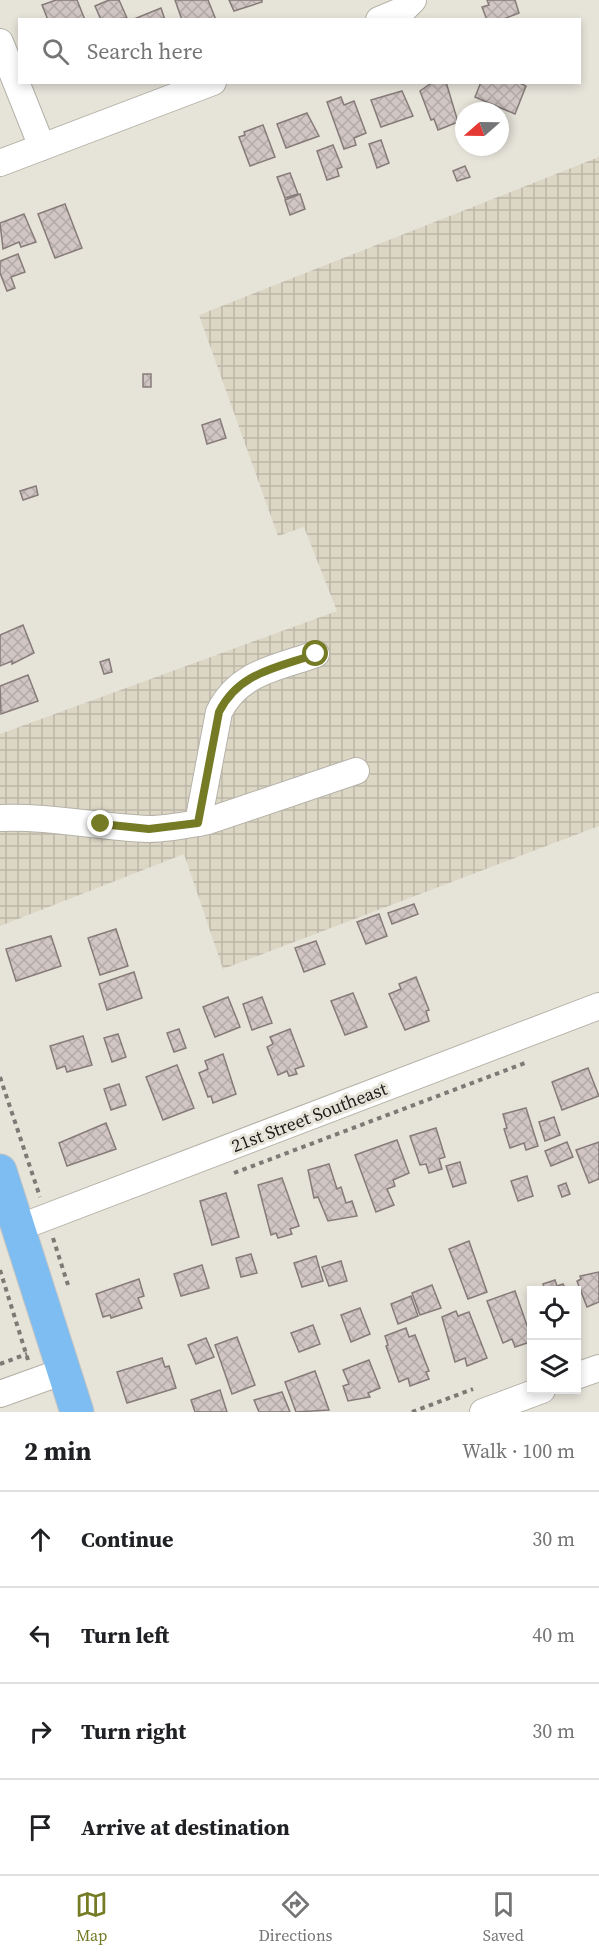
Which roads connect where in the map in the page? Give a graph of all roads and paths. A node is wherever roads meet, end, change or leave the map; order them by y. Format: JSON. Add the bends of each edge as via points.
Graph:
{"nodes":[{"id":1,"x":413,"y":0,"type":"edge"},
{"id":2,"x":384,"y":18,"type":"edge"},
{"id":3,"x":0,"y":42,"type":"edge"},
{"id":4,"x":208,"y":84,"type":"edge"},
{"id":5,"x":42,"y":147,"type":"junction"},
{"id":6,"x":0,"y":163,"type":"edge"},
{"id":7,"x":316,"y":654,"type":"dead end"},
{"id":8,"x":356,"y":771,"type":"dead end"},
{"id":9,"x":0,"y":818,"type":"edge"},
{"id":10,"x":198,"y":823,"type":"junction"},
{"id":11,"x":599,"y":1006,"type":"edge"},
{"id":12,"x":525,"y":1063,"type":"dead end"},
{"id":13,"x":0,"y":1077,"type":"edge"},
{"id":14,"x":0,"y":1171,"type":"edge"},
{"id":15,"x":234,"y":1173,"type":"dead end"},
{"id":16,"x":40,"y":1197,"type":"dead end"},
{"id":17,"x":18,"y":1228,"type":"junction"},
{"id":18,"x":65,"y":1237,"type":"dead end"},
{"id":19,"x":54,"y":1241,"type":"dead end"},
{"id":20,"x":0,"y":1270,"type":"edge"},
{"id":21,"x":28,"y":1353,"type":"junction"},
{"id":22,"x":28,"y":1361,"type":"dead end"},
{"id":23,"x":0,"y":1364,"type":"edge"},
{"id":24,"x":599,"y":1368,"type":"edge"},
{"id":25,"x":64,"y":1371,"type":"junction"},
{"id":26,"x":581,"y":1374,"type":"edge"},
{"id":27,"x":484,"y":1384,"type":"dead end"},
{"id":28,"x":0,"y":1394,"type":"edge"},
{"id":29,"x":529,"y":1394,"type":"edge"},
{"id":30,"x":77,"y":1412,"type":"edge"},
{"id":31,"x":412,"y":1412,"type":"edge"},
{"id":32,"x":483,"y":1412,"type":"edge"}],
"edges":[{"from":1,"to":2,"type":"street","via":[[403,10]]},
{"from":3,"to":5,"type":"street"},
{"from":4,"to":5,"type":"street"},
{"from":5,"to":6,"type":"street"},
{"from":7,"to":10,"type":"street","via":[[250,677],[226,698],[219,712]]},
{"from":8,"to":10,"type":"street"},
{"from":9,"to":10,"type":"street","via":[[31,817],[149,829]]},
{"from":11,"to":17,"type":"street","name":"21st Street Southeast"},
{"from":12,"to":15,"type":"path"},
{"from":13,"to":16,"type":"path"},
{"from":14,"to":17,"type":"main road"},
{"from":17,"to":25,"type":"main road"},
{"from":18,"to":19,"type":"path"},
{"from":20,"to":21,"type":"path"},
{"from":21,"to":22,"type":"path"},
{"from":21,"to":23,"type":"path"},
{"from":24,"to":26,"type":"street"},
{"from":25,"to":28,"type":"street"},
{"from":25,"to":30,"type":"main road"},
{"from":27,"to":31,"type":"path"},
{"from":29,"to":32,"type":"street"}]}
